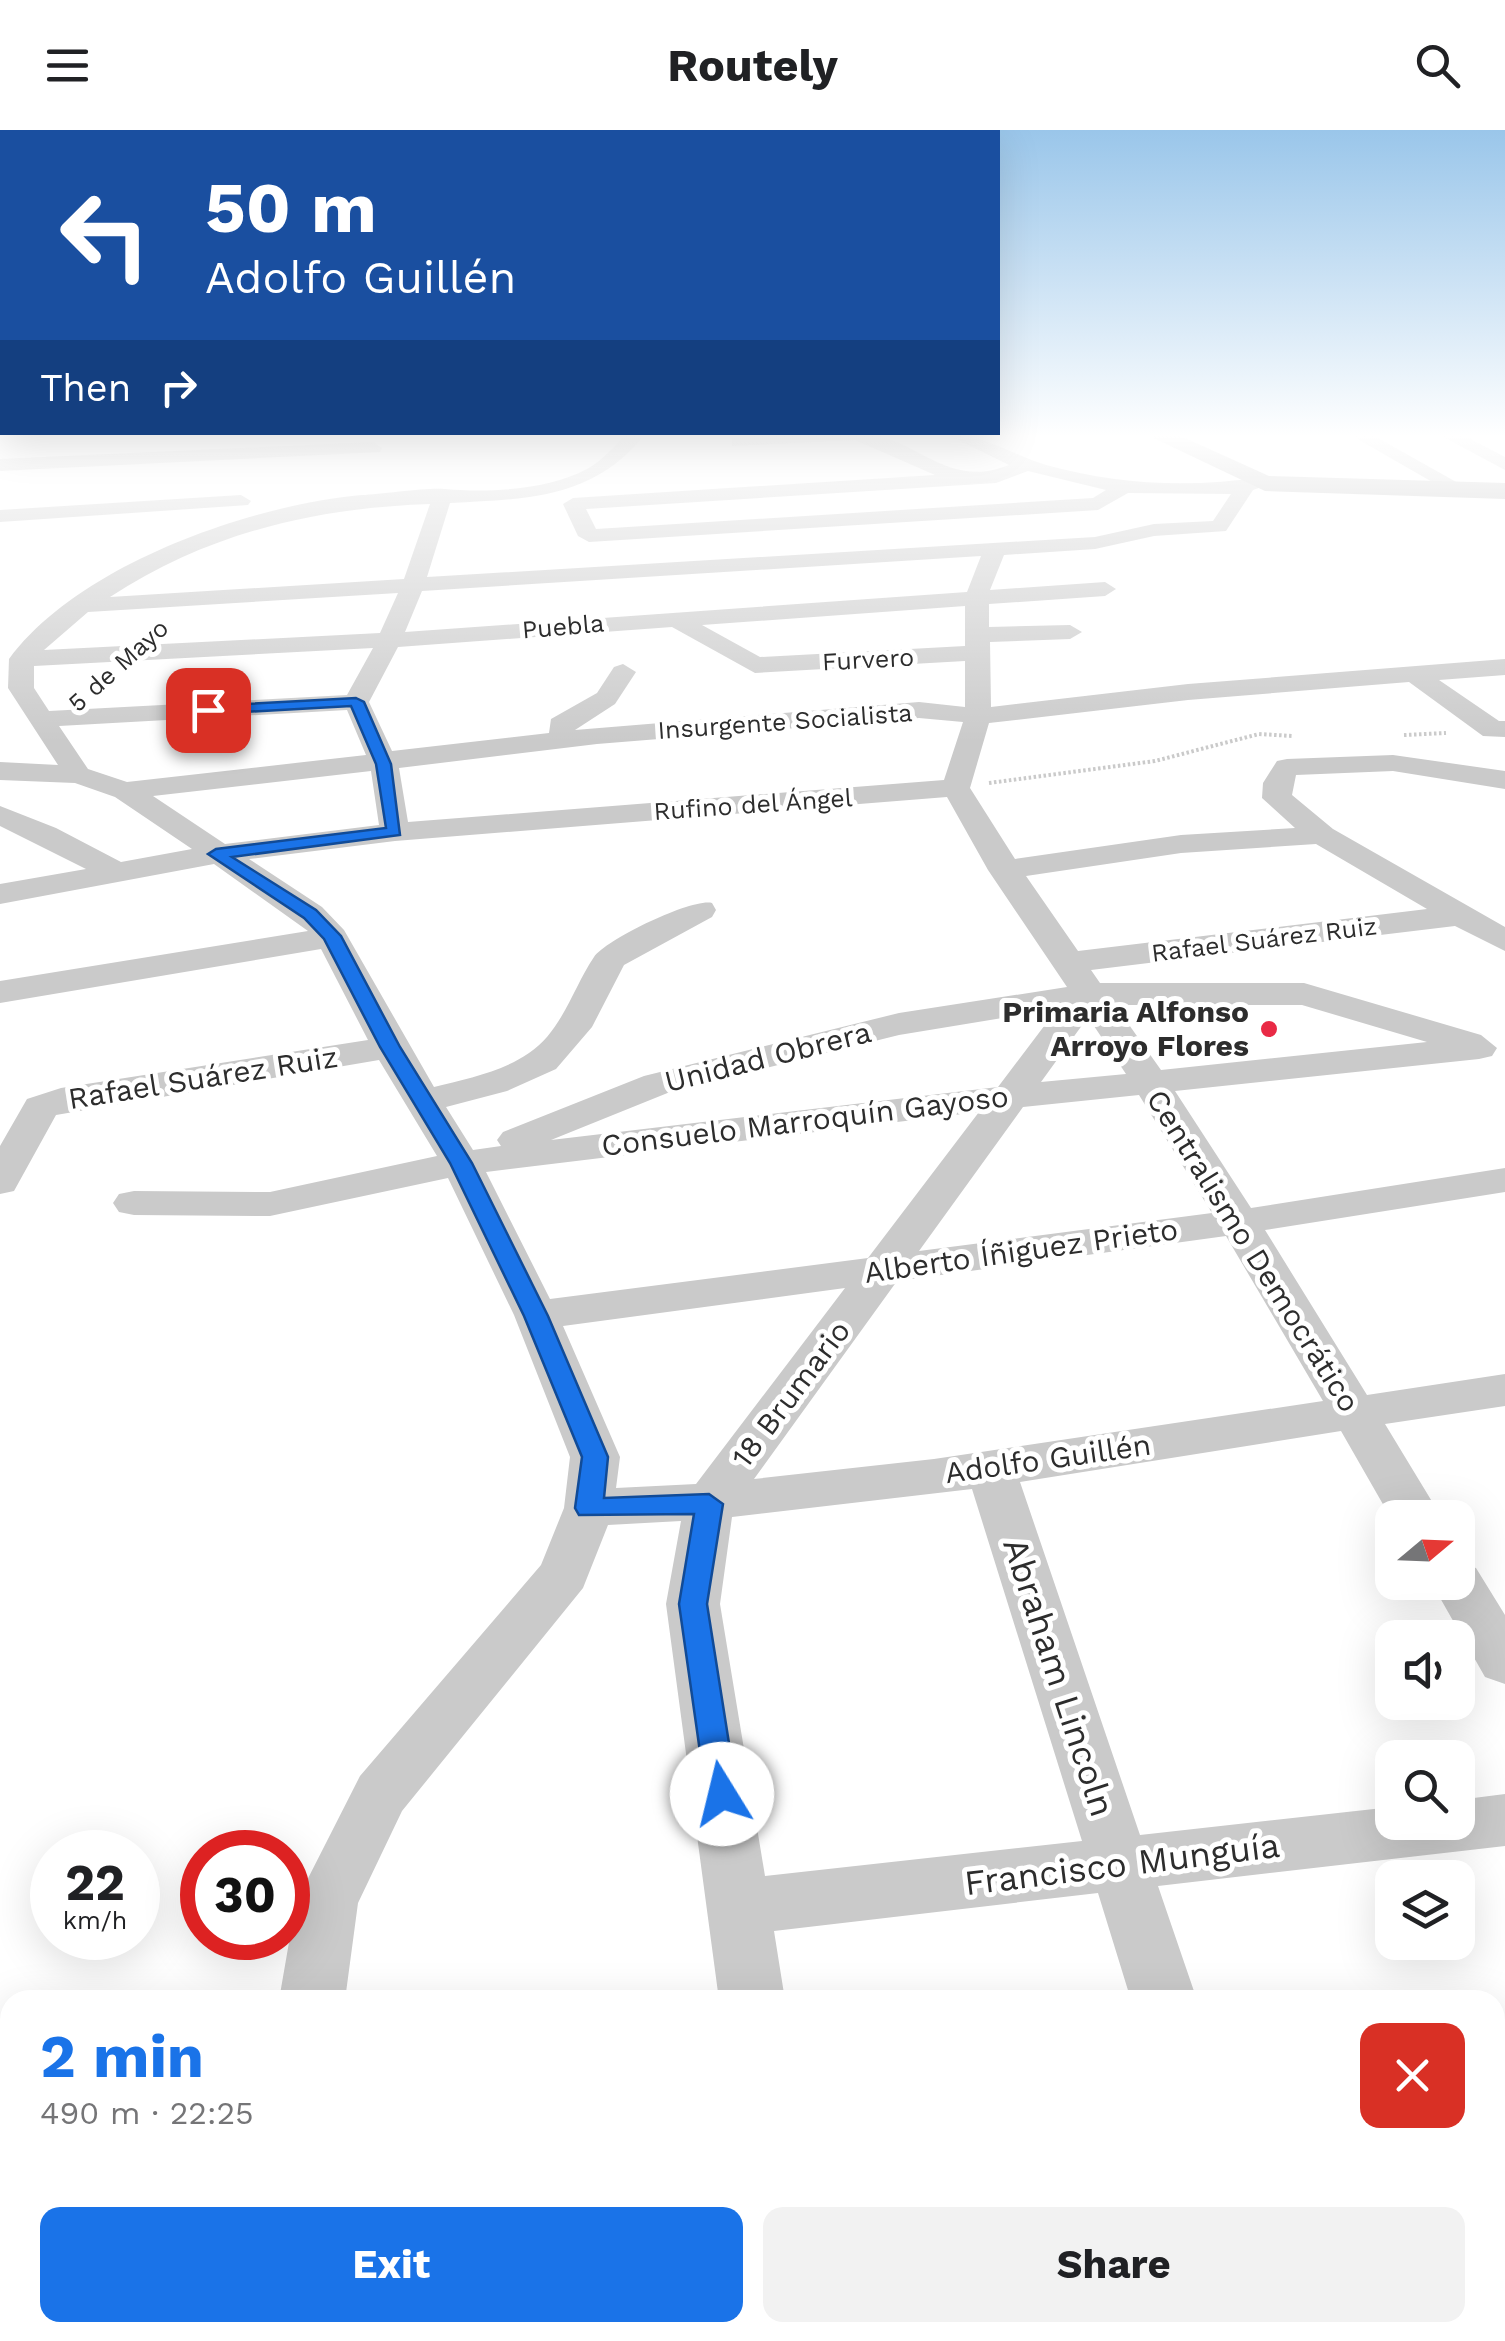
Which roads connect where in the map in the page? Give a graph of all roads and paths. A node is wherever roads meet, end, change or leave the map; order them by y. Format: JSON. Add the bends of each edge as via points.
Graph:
{"nodes":[{"id":1,"x":214,"y":536,"type":"edge"},
{"id":2,"x":430,"y":536,"type":"edge"},
{"id":3,"x":1126,"y":536,"type":"edge"},
{"id":4,"x":140,"y":541,"type":"dead end"},
{"id":5,"x":994,"y":552,"type":"junction"},
{"id":6,"x":221,"y":572,"type":"dead end"},
{"id":7,"x":128,"y":575,"type":"junction"},
{"id":8,"x":415,"y":586,"type":"junction"},
{"id":9,"x":1105,"y":588,"type":"dead end"},
{"id":10,"x":977,"y":595,"type":"junction"},
{"id":11,"x":690,"y":598,"type":"junction"},
{"id":12,"x":190,"y":600,"type":"junction"},
{"id":13,"x":86,"y":605,"type":"junction"},
{"id":14,"x":534,"y":628,"type":"junction"},
{"id":15,"x":1070,"y":632,"type":"dead end"},
{"id":16,"x":393,"y":640,"type":"junction"},
{"id":17,"x":664,"y":644,"type":"dead end"},
{"id":18,"x":980,"y":644,"type":"junction"},
{"id":19,"x":130,"y":654,"type":"junction"},
{"id":20,"x":21,"y":659,"type":"junction"},
{"id":21,"x":1505,"y":666,"type":"edge"},
{"id":22,"x":623,"y":672,"type":"dead end"},
{"id":23,"x":1414,"y":674,"type":"junction"},
{"id":24,"x":356,"y":702,"type":"junction"},
{"id":25,"x":978,"y":716,"type":"junction"},
{"id":26,"x":51,"y":719,"type":"junction"},
{"id":27,"x":1499,"y":730,"type":"edge"},
{"id":28,"x":1398,"y":735,"type":"dead end"},
{"id":29,"x":1307,"y":737,"type":"dead end"},
{"id":30,"x":563,"y":740,"type":"junction"},
{"id":31,"x":384,"y":764,"type":"junction"},
{"id":32,"x":8,"y":774,"type":"edge"},
{"id":33,"x":78,"y":775,"type":"junction"},
{"id":34,"x":1505,"y":780,"type":"edge"},
{"id":35,"x":956,"y":788,"type":"junction"},
{"id":36,"x":125,"y":791,"type":"junction"},
{"id":37,"x":0,"y":816,"type":"edge"},
{"id":38,"x":395,"y":832,"type":"junction"},
{"id":39,"x":1322,"y":835,"type":"junction"},
{"id":40,"x":216,"y":854,"type":"junction"},
{"id":41,"x":1004,"y":870,"type":"junction"},
{"id":42,"x":116,"y":872,"type":"junction"},
{"id":43,"x":0,"y":894,"type":"edge"},
{"id":44,"x":700,"y":910,"type":"dead end"},
{"id":45,"x":1463,"y":915,"type":"junction"},
{"id":46,"x":332,"y":936,"type":"junction"},
{"id":47,"x":1505,"y":942,"type":"edge"},
{"id":48,"x":1076,"y":978,"type":"junction"},
{"id":49,"x":0,"y":992,"type":"edge"},
{"id":50,"x":390,"y":1047,"type":"junction"},
{"id":51,"x":1497,"y":1055,"type":"edge"},
{"id":52,"x":1150,"y":1082,"type":"junction"},
{"id":53,"x":1010,"y":1096,"type":"junction"},
{"id":54,"x":422,"y":1102,"type":"junction"},
{"id":55,"x":461,"y":1163,"type":"junction"},
{"id":56,"x":1505,"y":1180,"type":"edge"},
{"id":57,"x":0,"y":1182,"type":"edge"},
{"id":58,"x":134,"y":1203,"type":"dead end"},
{"id":59,"x":1239,"y":1222,"type":"junction"},
{"id":60,"x":883,"y":1269,"type":"junction"},
{"id":61,"x":536,"y":1316,"type":"junction"},
{"id":62,"x":1505,"y":1390,"type":"edge"},
{"id":63,"x":1353,"y":1412,"type":"junction"},
{"id":64,"x":991,"y":1469,"type":"junction"},
{"id":65,"x":1406,"y":1500,"type":"edge"},
{"id":66,"x":709,"y":1504,"type":"junction"},
{"id":67,"x":589,"y":1508,"type":"junction"},
{"id":68,"x":1468,"y":1600,"type":"edge"},
{"id":69,"x":1505,"y":1662,"type":"edge"},
{"id":70,"x":1505,"y":1820,"type":"edge"},
{"id":71,"x":1119,"y":1864,"type":"junction"},
{"id":72,"x":739,"y":1907,"type":"junction"},
{"id":73,"x":314,"y":1990,"type":"edge"},
{"id":74,"x":751,"y":1990,"type":"edge"},
{"id":75,"x":1161,"y":1990,"type":"edge"}],
"edges":[{"from":1,"to":7,"type":"street"},
{"from":2,"to":8,"type":"street"},
{"from":3,"to":5,"type":"street"},
{"from":4,"to":7,"type":"street","via":[[128,554]]},
{"from":5,"to":10,"type":"street"},
{"from":5,"to":11,"type":"street"},
{"from":6,"to":12,"type":"street","name":"5 de Mayo"},
{"from":7,"to":13,"type":"street"},
{"from":8,"to":11,"type":"street"},
{"from":8,"to":12,"type":"street"},
{"from":8,"to":16,"type":"street"},
{"from":9,"to":10,"type":"street","name":"Puebla"},
{"from":10,"to":11,"type":"street","name":"Puebla"},
{"from":10,"to":18,"type":"street"},
{"from":11,"to":14,"type":"street","name":"Puebla"},
{"from":11,"to":18,"type":"street","name":"Furvero","via":[[756,666]]},
{"from":12,"to":13,"type":"street"},
{"from":12,"to":19,"type":"street","name":"5 de Mayo"},
{"from":13,"to":20,"type":"street","via":[[49,628]]},
{"from":14,"to":16,"type":"street","name":"Puebla"},
{"from":14,"to":17,"type":"street","via":[[556,654]]},
{"from":15,"to":18,"type":"street","name":"Furvero"},
{"from":16,"to":19,"type":"street","name":"Puebla"},
{"from":16,"to":24,"type":"street"},
{"from":18,"to":25,"type":"street"},
{"from":19,"to":20,"type":"street","name":"Puebla"},
{"from":19,"to":26,"type":"street","name":"5 de Mayo"},
{"from":20,"to":26,"type":"street","via":[[20,688]]},
{"from":21,"to":23,"type":"street","name":"Insurgente Socialista"},
{"from":22,"to":30,"type":"street","via":[[606,698],[562,725]]},
{"from":23,"to":25,"type":"street","name":"Insurgente Socialista"},
{"from":23,"to":27,"type":"street"},
{"from":24,"to":26,"type":"street"},
{"from":24,"to":31,"type":"street"},
{"from":25,"to":30,"type":"street","name":"Insurgente Socialista","via":[[918,710]]},
{"from":25,"to":35,"type":"street"},
{"from":26,"to":33,"type":"street","via":[[65,762]]},
{"from":27,"to":28,"type":"path"},
{"from":29,"to":35,"type":"path","via":[[1259,734],[1155,761]]},
{"from":30,"to":31,"type":"street","name":"Insurgente Socialista"},
{"from":31,"to":36,"type":"street","name":"Insurgente Socialista"},
{"from":31,"to":38,"type":"street"},
{"from":32,"to":33,"type":"street"},
{"from":33,"to":36,"type":"street"},
{"from":34,"to":39,"type":"street","via":[[1393,762],[1287,766],[1276,784],[1277,798]]},
{"from":35,"to":38,"type":"street","name":"Rufino del Ángel"},
{"from":35,"to":41,"type":"street","name":"Centralismo Democrático"},
{"from":36,"to":40,"type":"street"},
{"from":37,"to":42,"type":"street"},
{"from":38,"to":40,"type":"street","name":"Rufino del Ángel"},
{"from":39,"to":41,"type":"street","via":[[1181,844]]},
{"from":39,"to":45,"type":"street"},
{"from":40,"to":42,"type":"street","name":"Rufino del Ángel"},
{"from":40,"to":46,"type":"street","via":[[310,914]]},
{"from":41,"to":48,"type":"street","name":"Centralismo Democrático"},
{"from":42,"to":43,"type":"street","name":"Rufino del Ángel"},
{"from":44,"to":54,"type":"street","via":[[610,959],[574,1027],[543,1062]]},
{"from":45,"to":47,"type":"street"},
{"from":45,"to":48,"type":"street","name":"Rafael Suárez Ruiz"},
{"from":46,"to":49,"type":"street"},
{"from":46,"to":50,"type":"street"},
{"from":48,"to":51,"type":"street","via":[[1304,994]]},
{"from":48,"to":52,"type":"street","name":"Centralismo Democrático"},
{"from":48,"to":53,"type":"street","name":"18 Brumario"},
{"from":48,"to":55,"type":"street","name":"Unidad Obrera","via":[[657,1084]]},
{"from":50,"to":54,"type":"street"},
{"from":50,"to":57,"type":"street","name":"Rafael Suárez Ruiz","via":[[61,1100],[40,1108]]},
{"from":51,"to":52,"type":"street","name":"Consuelo Marroquín Gayoso"},
{"from":52,"to":53,"type":"street","name":"Consuelo Marroquín Gayoso"},
{"from":52,"to":59,"type":"street","name":"Centralismo Democrático"},
{"from":53,"to":55,"type":"street","name":"Consuelo Marroquín Gayoso"},
{"from":53,"to":60,"type":"street","name":"18 Brumario"},
{"from":54,"to":55,"type":"street"},
{"from":55,"to":58,"type":"street","name":"Consuelo Marroquín Gayoso","via":[[270,1204]]},
{"from":55,"to":61,"type":"street"},
{"from":56,"to":59,"type":"street","name":"Alberto Íñiguez Prieto"},
{"from":59,"to":60,"type":"street","name":"Alberto Íñiguez Prieto"},
{"from":59,"to":63,"type":"street","name":"Centralismo Democrático"},
{"from":60,"to":61,"type":"street","name":"Alberto Íñiguez Prieto"},
{"from":60,"to":66,"type":"street","name":"18 Brumario"},
{"from":61,"to":67,"type":"street","via":[[595,1457]]},
{"from":62,"to":63,"type":"street","name":"Adolfo Guillén"},
{"from":63,"to":64,"type":"street","name":"Adolfo Guillén"},
{"from":63,"to":65,"type":"street","name":"Centralismo Democrático"},
{"from":64,"to":66,"type":"street","name":"Adolfo Guillén"},
{"from":64,"to":71,"type":"street","name":"Abraham Lincoln"},
{"from":66,"to":67,"type":"street","name":"Adolfo Guillén"},
{"from":66,"to":72,"type":"street","via":[[693,1604]]},
{"from":67,"to":73,"type":"street","via":[[564,1574],[381,1794],[327,1902]]},
{"from":68,"to":69,"type":"street"},
{"from":70,"to":71,"type":"street","name":"Francisco Munguía"},
{"from":71,"to":72,"type":"street","name":"Francisco Munguía"},
{"from":71,"to":75,"type":"street","name":"Abraham Lincoln"},
{"from":72,"to":74,"type":"street"}]}
